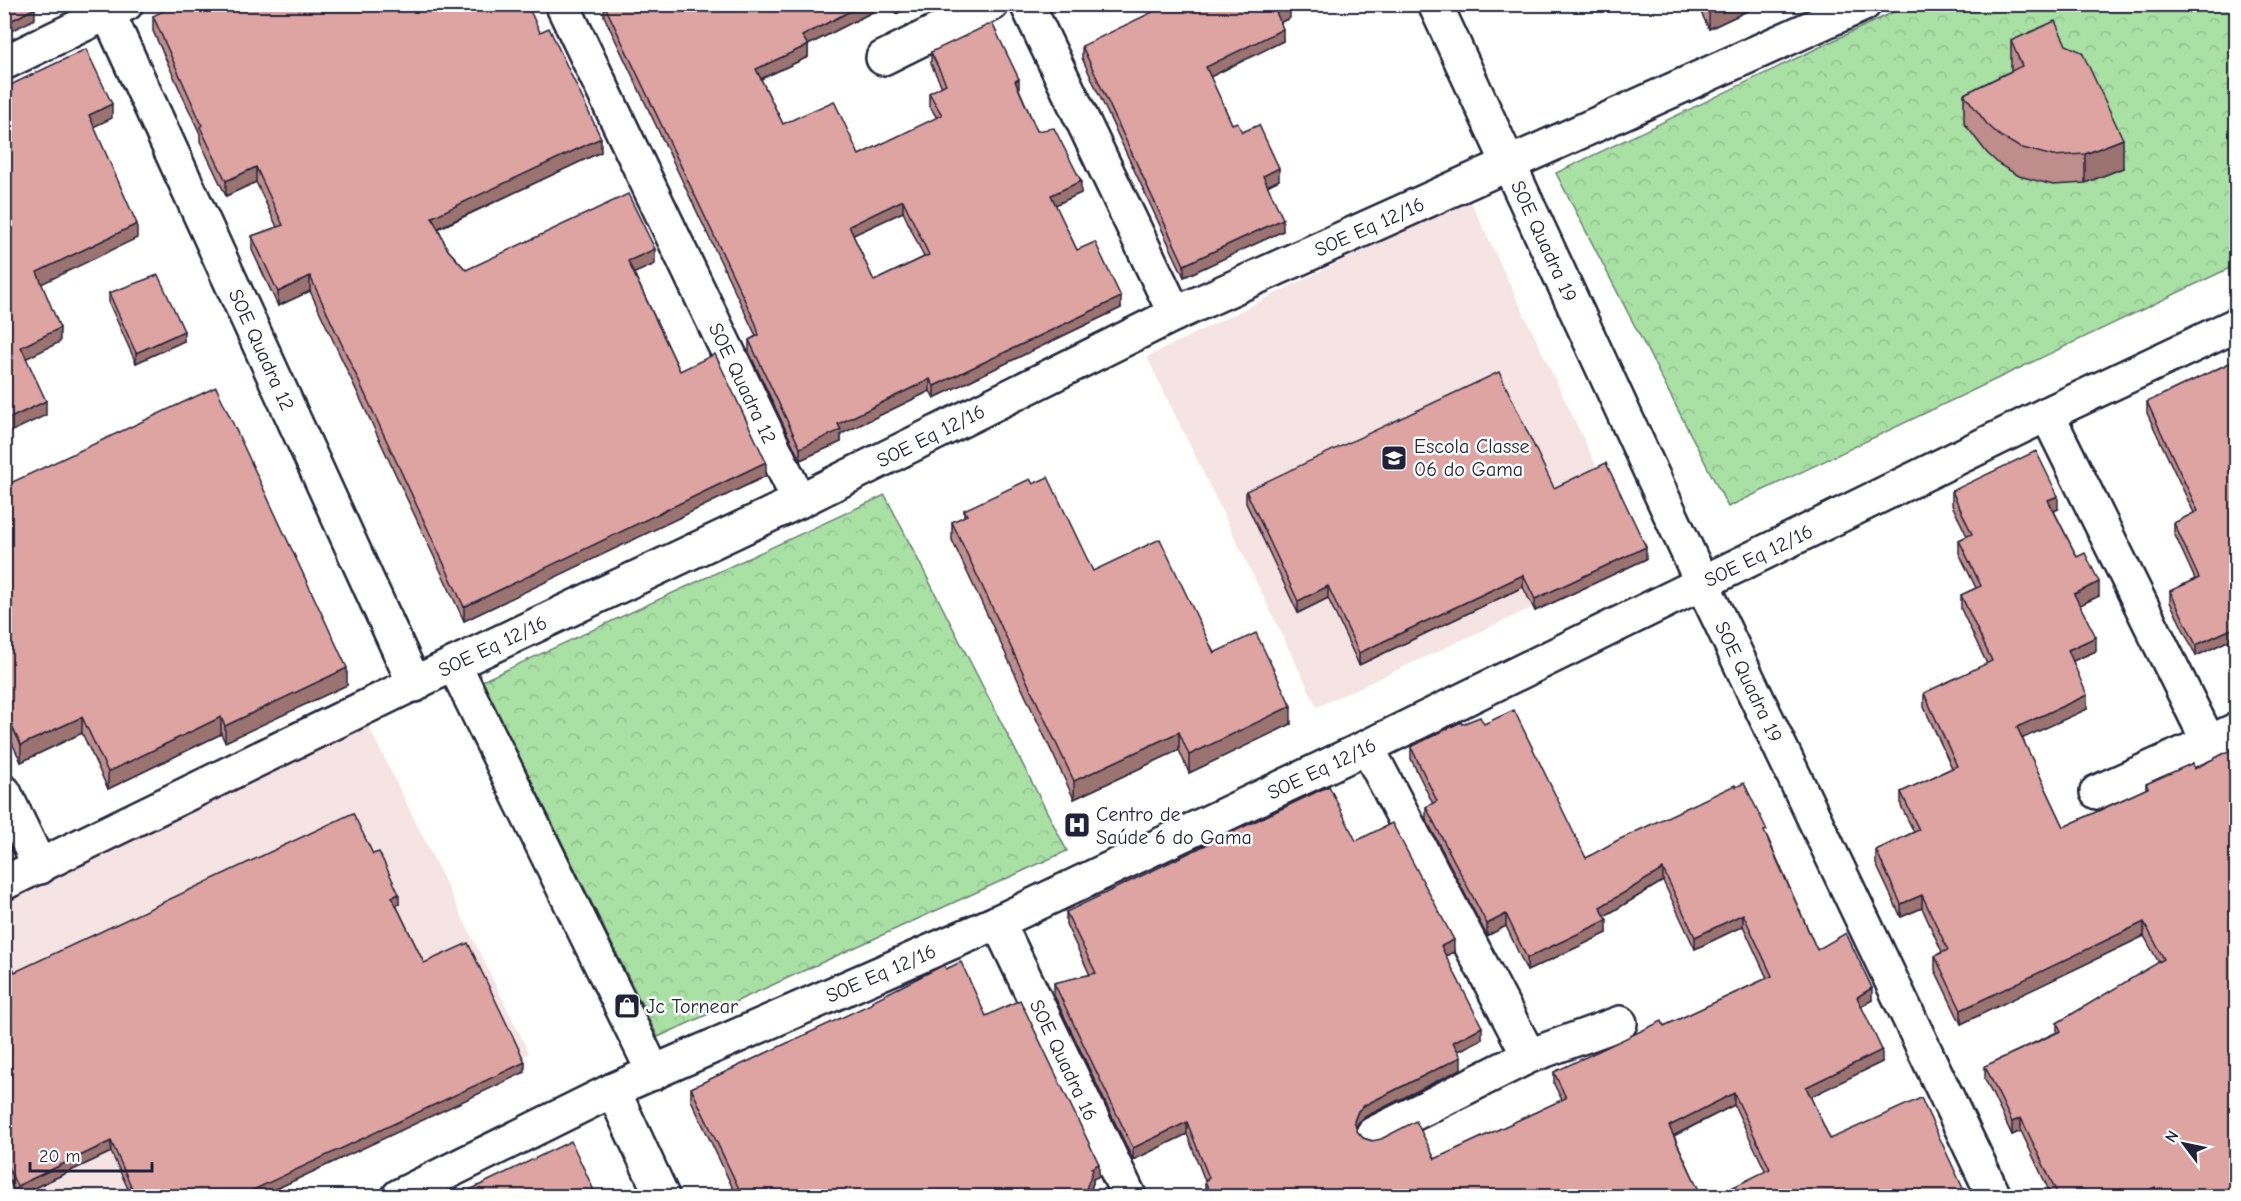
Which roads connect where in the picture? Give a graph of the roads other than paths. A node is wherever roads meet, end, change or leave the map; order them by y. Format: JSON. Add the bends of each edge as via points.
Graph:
{"nodes":[{"id":1,"x":562,"y":4,"type":"edge"},
{"id":2,"x":992,"y":4,"type":"edge"},
{"id":3,"x":1027,"y":4,"type":"edge"},
{"id":4,"x":1435,"y":4,"type":"edge"},
{"id":5,"x":1860,"y":5,"type":"edge"},
{"id":6,"x":112,"y":7,"type":"edge"},
{"id":7,"x":883,"y":58,"type":"dead end"},
{"id":8,"x":4,"y":63,"type":"edge"},
{"id":9,"x":1509,"y":165,"type":"junction"},
{"id":10,"x":1175,"y":314,"type":"junction"},
{"id":11,"x":2236,"y":325,"type":"edge"},
{"id":12,"x":2047,"y":414,"type":"junction"},
{"id":13,"x":799,"y":501,"type":"junction"},
{"id":14,"x":1702,"y":583,"type":"junction"},
{"id":15,"x":454,"y":664,"type":"junction"},
{"id":16,"x":415,"y":685,"type":"junction"},
{"id":17,"x":2223,"y":737,"type":"edge"},
{"id":18,"x":1367,"y":747,"type":"junction"},
{"id":19,"x":4,"y":792,"type":"edge"},
{"id":20,"x":2097,"y":792,"type":"dead end"},
{"id":21,"x":40,"y":867,"type":"junction"},
{"id":22,"x":4,"y":883,"type":"edge"},
{"id":23,"x":998,"y":922,"type":"junction"},
{"id":24,"x":1620,"y":1023,"type":"dead end"},
{"id":25,"x":1528,"y":1056,"type":"junction"},
{"id":26,"x":654,"y":1072,"type":"junction"},
{"id":27,"x":613,"y":1090,"type":"junction"},
{"id":28,"x":1373,"y":1134,"type":"dead end"},
{"id":29,"x":399,"y":1197,"type":"edge"},
{"id":30,"x":662,"y":1197,"type":"edge"},
{"id":31,"x":1130,"y":1197,"type":"edge"},
{"id":32,"x":1994,"y":1197,"type":"edge"}],
"edges":[{"from":1,"to":13,"type":"street","name":"SOE Quadra 12"},
{"from":2,"to":7,"type":"street"},
{"from":3,"to":10,"type":"street"},
{"from":4,"to":9,"type":"street","name":"SOE Quadra 19"},
{"from":5,"to":9,"type":"street","name":"SOE Eq 12/16"},
{"from":6,"to":8,"type":"street","name":"SOE Quadra 12"},
{"from":6,"to":16,"type":"street","name":"SOE Quadra 12"},
{"from":9,"to":10,"type":"street","name":"SOE Eq 12/16"},
{"from":9,"to":14,"type":"street","name":"SOE Quadra 19"},
{"from":10,"to":13,"type":"street","name":"SOE Eq 12/16"},
{"from":11,"to":12,"type":"street","name":"SOE Eq 12/16"},
{"from":12,"to":14,"type":"street","name":"SOE Eq 12/16"},
{"from":12,"to":17,"type":"street"},
{"from":13,"to":15,"type":"street","name":"SOE Eq 12/16"},
{"from":14,"to":18,"type":"street","name":"SOE Eq 12/16"},
{"from":14,"to":32,"type":"street","name":"SOE Quadra 19"},
{"from":15,"to":16,"type":"street","name":"SOE Eq 12/16"},
{"from":15,"to":26,"type":"street"},
{"from":16,"to":21,"type":"street","name":"SOE Eq 12/16"},
{"from":17,"to":20,"type":"street"},
{"from":18,"to":23,"type":"street","name":"SOE Eq 12/16"},
{"from":18,"to":25,"type":"street"},
{"from":19,"to":21,"type":"street"},
{"from":21,"to":22,"type":"street","name":"SOE Eq 12/16"},
{"from":23,"to":26,"type":"street","name":"SOE Eq 12/16"},
{"from":23,"to":31,"type":"street","name":"SOE Quadra 16"},
{"from":24,"to":25,"type":"street"},
{"from":25,"to":28,"type":"street"},
{"from":26,"to":27,"type":"street","name":"SOE Eq 12/16"},
{"from":27,"to":29,"type":"street","name":"SOE Eq 12/16"},
{"from":27,"to":30,"type":"street"}]}
